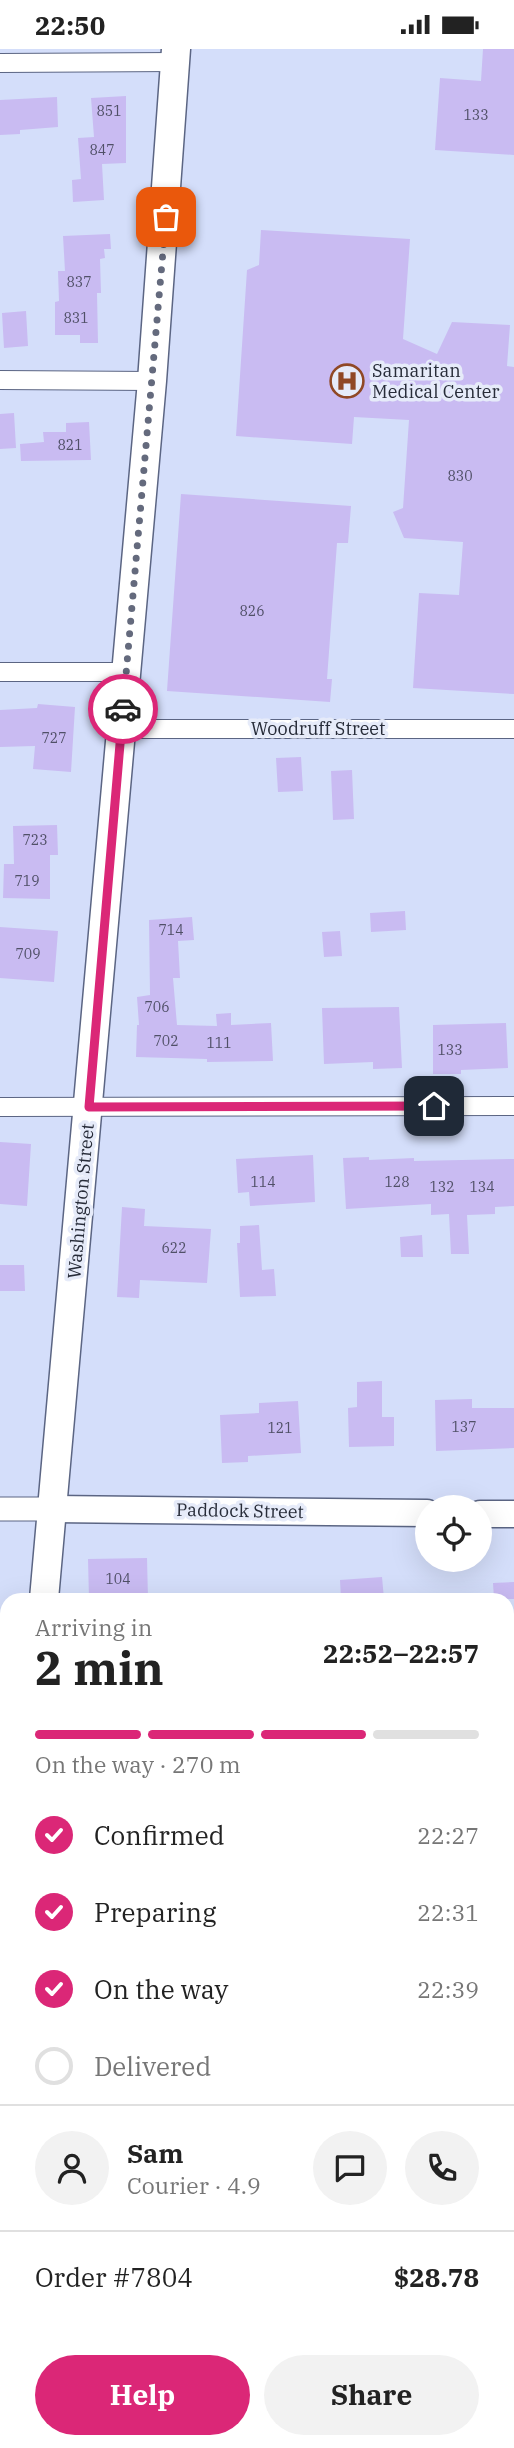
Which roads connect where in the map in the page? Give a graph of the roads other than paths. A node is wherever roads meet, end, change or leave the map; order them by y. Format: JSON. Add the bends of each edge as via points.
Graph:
{"nodes":[{"id":1,"x":176,"y":56,"type":"edge"},
{"id":2,"x":0,"y":63,"type":"edge"},
{"id":3,"x":0,"y":380,"type":"edge"},
{"id":4,"x":152,"y":381,"type":"junction"},
{"id":5,"x":0,"y":672,"type":"edge"},
{"id":6,"x":127,"y":672,"type":"junction"},
{"id":7,"x":122,"y":729,"type":"junction"},
{"id":8,"x":514,"y":729,"type":"edge"},
{"id":9,"x":514,"y":1106,"type":"edge"},
{"id":10,"x":0,"y":1107,"type":"edge"},
{"id":11,"x":89,"y":1107,"type":"junction"},
{"id":12,"x":0,"y":1509,"type":"edge"},
{"id":13,"x":52,"y":1509,"type":"junction"},
{"id":14,"x":415,"y":1513,"type":"edge"},
{"id":15,"x":492,"y":1514,"type":"edge"},
{"id":16,"x":514,"y":1514,"type":"edge"},
{"id":17,"x":45,"y":1593,"type":"edge"}],
"edges":[{"from":1,"to":2,"type":"street"},
{"from":1,"to":4,"type":"main road","name":"Washington Street"},
{"from":3,"to":4,"type":"street"},
{"from":4,"to":6,"type":"main road","name":"Washington Street"},
{"from":5,"to":6,"type":"street"},
{"from":6,"to":7,"type":"main road","name":"Washington Street"},
{"from":7,"to":8,"type":"street","name":"Woodruff Street"},
{"from":7,"to":11,"type":"main road","name":"Washington Street"},
{"from":9,"to":11,"type":"street"},
{"from":10,"to":11,"type":"street"},
{"from":11,"to":13,"type":"main road","name":"Washington Street"},
{"from":12,"to":13,"type":"street"},
{"from":13,"to":14,"type":"main road","name":"Paddock Street"},
{"from":13,"to":17,"type":"main road","name":"Washington Street"},
{"from":15,"to":16,"type":"main road"}]}
